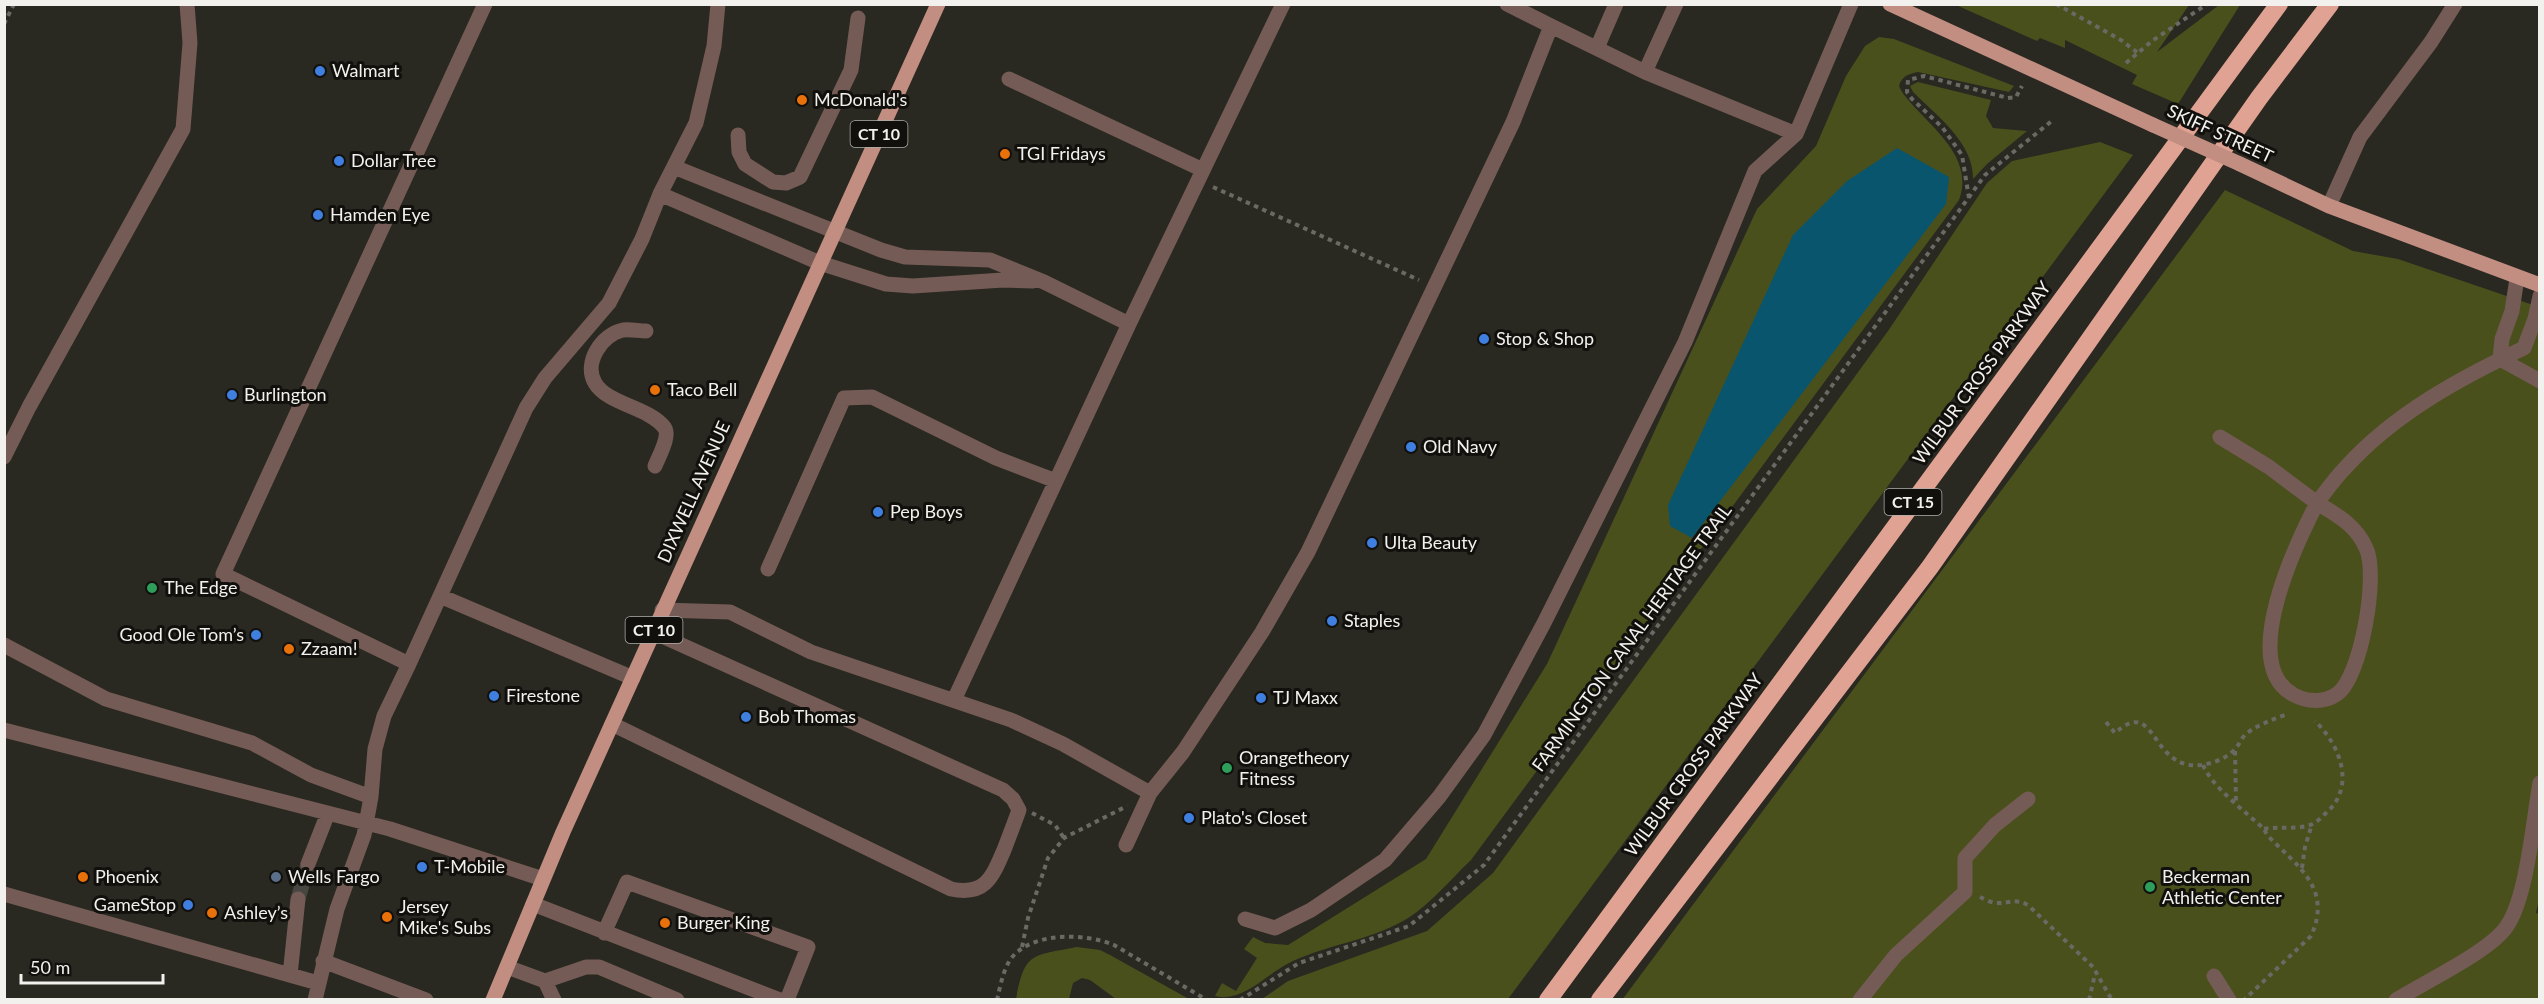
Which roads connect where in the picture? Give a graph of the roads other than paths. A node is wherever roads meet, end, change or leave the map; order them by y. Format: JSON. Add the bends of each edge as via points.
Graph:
{"nodes":[{"id":1,"x":187,"y":4,"type":"edge"},
{"id":2,"x":485,"y":4,"type":"edge"},
{"id":3,"x":718,"y":4,"type":"edge"},
{"id":4,"x":938,"y":4,"type":"edge"},
{"id":5,"x":1283,"y":4,"type":"edge"},
{"id":6,"x":1507,"y":4,"type":"edge"},
{"id":7,"x":1616,"y":4,"type":"edge"},
{"id":8,"x":1676,"y":4,"type":"edge"},
{"id":9,"x":1851,"y":4,"type":"edge"},
{"id":10,"x":1890,"y":4,"type":"edge"},
{"id":11,"x":2279,"y":4,"type":"edge"},
{"id":12,"x":2330,"y":4,"type":"edge"},
{"id":13,"x":2455,"y":4,"type":"edge"},
{"id":14,"x":858,"y":18,"type":"dead end"},
{"id":15,"x":1551,"y":26,"type":"junction"},
{"id":16,"x":1597,"y":48,"type":"junction"},
{"id":17,"x":1645,"y":72,"type":"junction"},
{"id":18,"x":1009,"y":79,"type":"dead end"},
{"id":19,"x":1796,"y":134,"type":"junction"},
{"id":20,"x":738,"y":135,"type":"dead end"},
{"id":21,"x":674,"y":168,"type":"junction"},
{"id":22,"x":1203,"y":170,"type":"junction"},
{"id":23,"x":660,"y":194,"type":"junction"},
{"id":24,"x":2329,"y":206,"type":"junction"},
{"id":25,"x":835,"y":232,"type":"junction"},
{"id":26,"x":820,"y":263,"type":"junction"},
{"id":27,"x":2517,"y":278,"type":"junction"},
{"id":28,"x":1044,"y":282,"type":"junction"},
{"id":29,"x":2540,"y":285,"type":"edge"},
{"id":30,"x":2540,"y":296,"type":"edge"},
{"id":31,"x":1129,"y":324,"type":"junction"},
{"id":32,"x":646,"y":331,"type":"dead end"},
{"id":33,"x":2500,"y":359,"type":"junction"},
{"id":34,"x":2540,"y":381,"type":"edge"},
{"id":35,"x":2220,"y":437,"type":"dead end"},
{"id":36,"x":4,"y":457,"type":"edge"},
{"id":37,"x":656,"y":466,"type":"dead end"},
{"id":38,"x":1056,"y":481,"type":"junction"},
{"id":39,"x":2317,"y":502,"type":"junction"},
{"id":40,"x":768,"y":569,"type":"dead end"},
{"id":41,"x":440,"y":596,"type":"junction"},
{"id":42,"x":662,"y":610,"type":"junction"},
{"id":43,"x":653,"y":632,"type":"junction"},
{"id":44,"x":4,"y":645,"type":"edge"},
{"id":45,"x":409,"y":664,"type":"junction"},
{"id":46,"x":633,"y":678,"type":"junction"},
{"id":47,"x":954,"y":700,"type":"junction"},
{"id":48,"x":612,"y":724,"type":"junction"},
{"id":49,"x":4,"y":730,"type":"edge"},
{"id":50,"x":2540,"y":783,"type":"edge"},
{"id":51,"x":1150,"y":794,"type":"junction"},
{"id":52,"x":371,"y":797,"type":"junction"},
{"id":53,"x":2028,"y":799,"type":"dead end"},
{"id":54,"x":328,"y":813,"type":"junction"},
{"id":55,"x":367,"y":823,"type":"junction"},
{"id":56,"x":1126,"y":844,"type":"dead end"},
{"id":57,"x":308,"y":864,"type":"tunnel mouth"},
{"id":58,"x":543,"y":879,"type":"junction"},
{"id":59,"x":4,"y":894,"type":"edge"},
{"id":60,"x":298,"y":899,"type":"tunnel mouth"},
{"id":61,"x":533,"y":904,"type":"junction"},
{"id":62,"x":1245,"y":919,"type":"dead end"},
{"id":63,"x":604,"y":933,"type":"junction"},
{"id":64,"x":323,"y":961,"type":"junction"},
{"id":65,"x":507,"y":967,"type":"junction"},
{"id":66,"x":290,"y":975,"type":"junction"},
{"id":67,"x":2214,"y":976,"type":"dead end"},
{"id":68,"x":545,"y":981,"type":"junction"},
{"id":69,"x":318,"y":994,"type":"edge"},
{"id":70,"x":426,"y":999,"type":"edge"},
{"id":71,"x":493,"y":999,"type":"edge"},
{"id":72,"x":554,"y":999,"type":"edge"},
{"id":73,"x":677,"y":999,"type":"edge"},
{"id":74,"x":780,"y":999,"type":"edge"},
{"id":75,"x":787,"y":999,"type":"edge"},
{"id":76,"x":1548,"y":999,"type":"edge"},
{"id":77,"x":1600,"y":999,"type":"edge"},
{"id":78,"x":1860,"y":999,"type":"edge"},
{"id":79,"x":2229,"y":999,"type":"edge"},
{"id":80,"x":2396,"y":999,"type":"edge"}],
"edges":[{"from":1,"to":36,"type":"lane","via":[[190,43],[183,129]]},
{"from":2,"to":45,"type":"lane","via":[[224,574]]},
{"from":3,"to":21,"type":"lane","via":[[714,46],[696,123]]},
{"from":4,"to":25,"type":"main road","name":"DIXWELL AVENUE","number":"CT 10"},
{"from":5,"to":22,"type":"lane"},
{"from":6,"to":15,"type":"lane"},
{"from":7,"to":16,"type":"lane"},
{"from":8,"to":17,"type":"lane"},
{"from":9,"to":19,"type":"lane"},
{"from":10,"to":24,"type":"main road","name":"SKIFF STREET","bridge":true},
{"from":11,"to":76,"type":"highway","name":"WILBUR CROSS PARKWAY","number":"CT 15"},
{"from":12,"to":77,"type":"highway","number":"CT 15","via":[[2259,98],[1930,567]]},
{"from":13,"to":24,"type":"lane","via":[[2360,137]]},
{"from":14,"to":20,"type":"lane","via":[[851,70],[800,177],[786,183],[773,182],[745,164]]},
{"from":15,"to":16,"type":"lane"},
{"from":15,"to":51,"type":"lane","via":[[1504,143],[1308,552],[1253,646],[1183,752]]},
{"from":16,"to":17,"type":"lane"},
{"from":17,"to":19,"type":"lane"},
{"from":18,"to":22,"type":"lane"},
{"from":19,"to":62,"type":"lane","via":[[1755,171],[1685,342],[1484,735],[1385,860],[1311,910],[1275,928]]},
{"from":21,"to":23,"type":"lane"},
{"from":21,"to":25,"type":"lane"},
{"from":22,"to":31,"type":"lane"},
{"from":23,"to":26,"type":"lane"},
{"from":23,"to":41,"type":"lane","via":[[609,303],[544,378],[526,408]]},
{"from":24,"to":27,"type":"main road","name":"SKIFF STREET"},
{"from":25,"to":26,"type":"main road","name":"DIXWELL AVENUE","number":"CT 10"},
{"from":25,"to":28,"type":"lane","via":[[905,257],[990,260]]},
{"from":26,"to":28,"type":"lane","via":[[913,286],[1003,280]]},
{"from":26,"to":42,"type":"main road","name":"DIXWELL AVENUE","number":"CT 10"},
{"from":27,"to":29,"type":"main road","name":"SKIFF STREET"},
{"from":27,"to":33,"type":"lane"},
{"from":28,"to":31,"type":"lane"},
{"from":30,"to":33,"type":"lane","via":[[2524,348]]},
{"from":31,"to":38,"type":"lane"},
{"from":32,"to":37,"type":"lane","via":[[622,330],[605,340],[593,358],[591,374],[601,391],[652,417],[665,428],[667,434]]},
{"from":33,"to":34,"type":"lane"},
{"from":33,"to":39,"type":"lane","via":[[2466,376],[2370,442]]},
{"from":35,"to":39,"type":"lane"},
{"from":38,"to":40,"type":"lane","via":[[996,458],[872,397],[844,398]]},
{"from":38,"to":47,"type":"lane"},
{"from":39,"to":39,"type":"lane","via":[[2279,593],[2269,644],[2280,682],[2286,690],[2310,701],[2336,695],[2351,677],[2372,584],[2368,551],[2356,531]]},
{"from":41,"to":45,"type":"lane"},
{"from":41,"to":46,"type":"lane"},
{"from":42,"to":43,"type":"main road","name":"DIXWELL AVENUE","number":"CT 10"},
{"from":42,"to":47,"type":"lane","via":[[730,612],[811,652]]},
{"from":43,"to":46,"type":"main road","name":"DIXWELL AVENUE","number":"CT 10"},
{"from":43,"to":48,"type":"lane","via":[[1003,790],[1019,810],[992,878],[966,892],[951,889]]},
{"from":44,"to":52,"type":"lane","via":[[106,699],[252,743],[311,775]]},
{"from":45,"to":52,"type":"lane","via":[[381,727]]},
{"from":46,"to":48,"type":"main road","name":"DIXWELL AVENUE","number":"CT 10"},
{"from":47,"to":51,"type":"lane","via":[[1063,744]]},
{"from":48,"to":58,"type":"main road","name":"DIXWELL AVENUE","number":"CT 10"},
{"from":49,"to":54,"type":"lane"},
{"from":50,"to":80,"type":"lane","via":[[2522,890],[2506,928],[2475,952]]},
{"from":51,"to":56,"type":"lane"},
{"from":52,"to":55,"type":"lane"},
{"from":53,"to":78,"type":"lane","via":[[1995,825],[1965,858],[1965,892],[1896,955]]},
{"from":54,"to":55,"type":"lane"},
{"from":54,"to":57,"type":"lane"},
{"from":55,"to":58,"type":"lane"},
{"from":55,"to":64,"type":"lane"},
{"from":58,"to":61,"type":"main road","name":"DIXWELL AVENUE","number":"CT 10"},
{"from":59,"to":66,"type":"lane"},
{"from":60,"to":66,"type":"lane"},
{"from":61,"to":63,"type":"lane"},
{"from":61,"to":65,"type":"main road","name":"DIXWELL AVENUE","number":"CT 10"},
{"from":63,"to":74,"type":"lane"},
{"from":63,"to":75,"type":"lane","via":[[627,882],[807,947]]},
{"from":64,"to":69,"type":"lane"},
{"from":64,"to":70,"type":"lane"},
{"from":65,"to":68,"type":"lane"},
{"from":65,"to":71,"type":"main road","name":"DIXWELL AVENUE","number":"CT 10"},
{"from":66,"to":69,"type":"lane"},
{"from":67,"to":79,"type":"lane"},
{"from":68,"to":72,"type":"lane"},
{"from":68,"to":73,"type":"lane","via":[[599,967]]}]}
